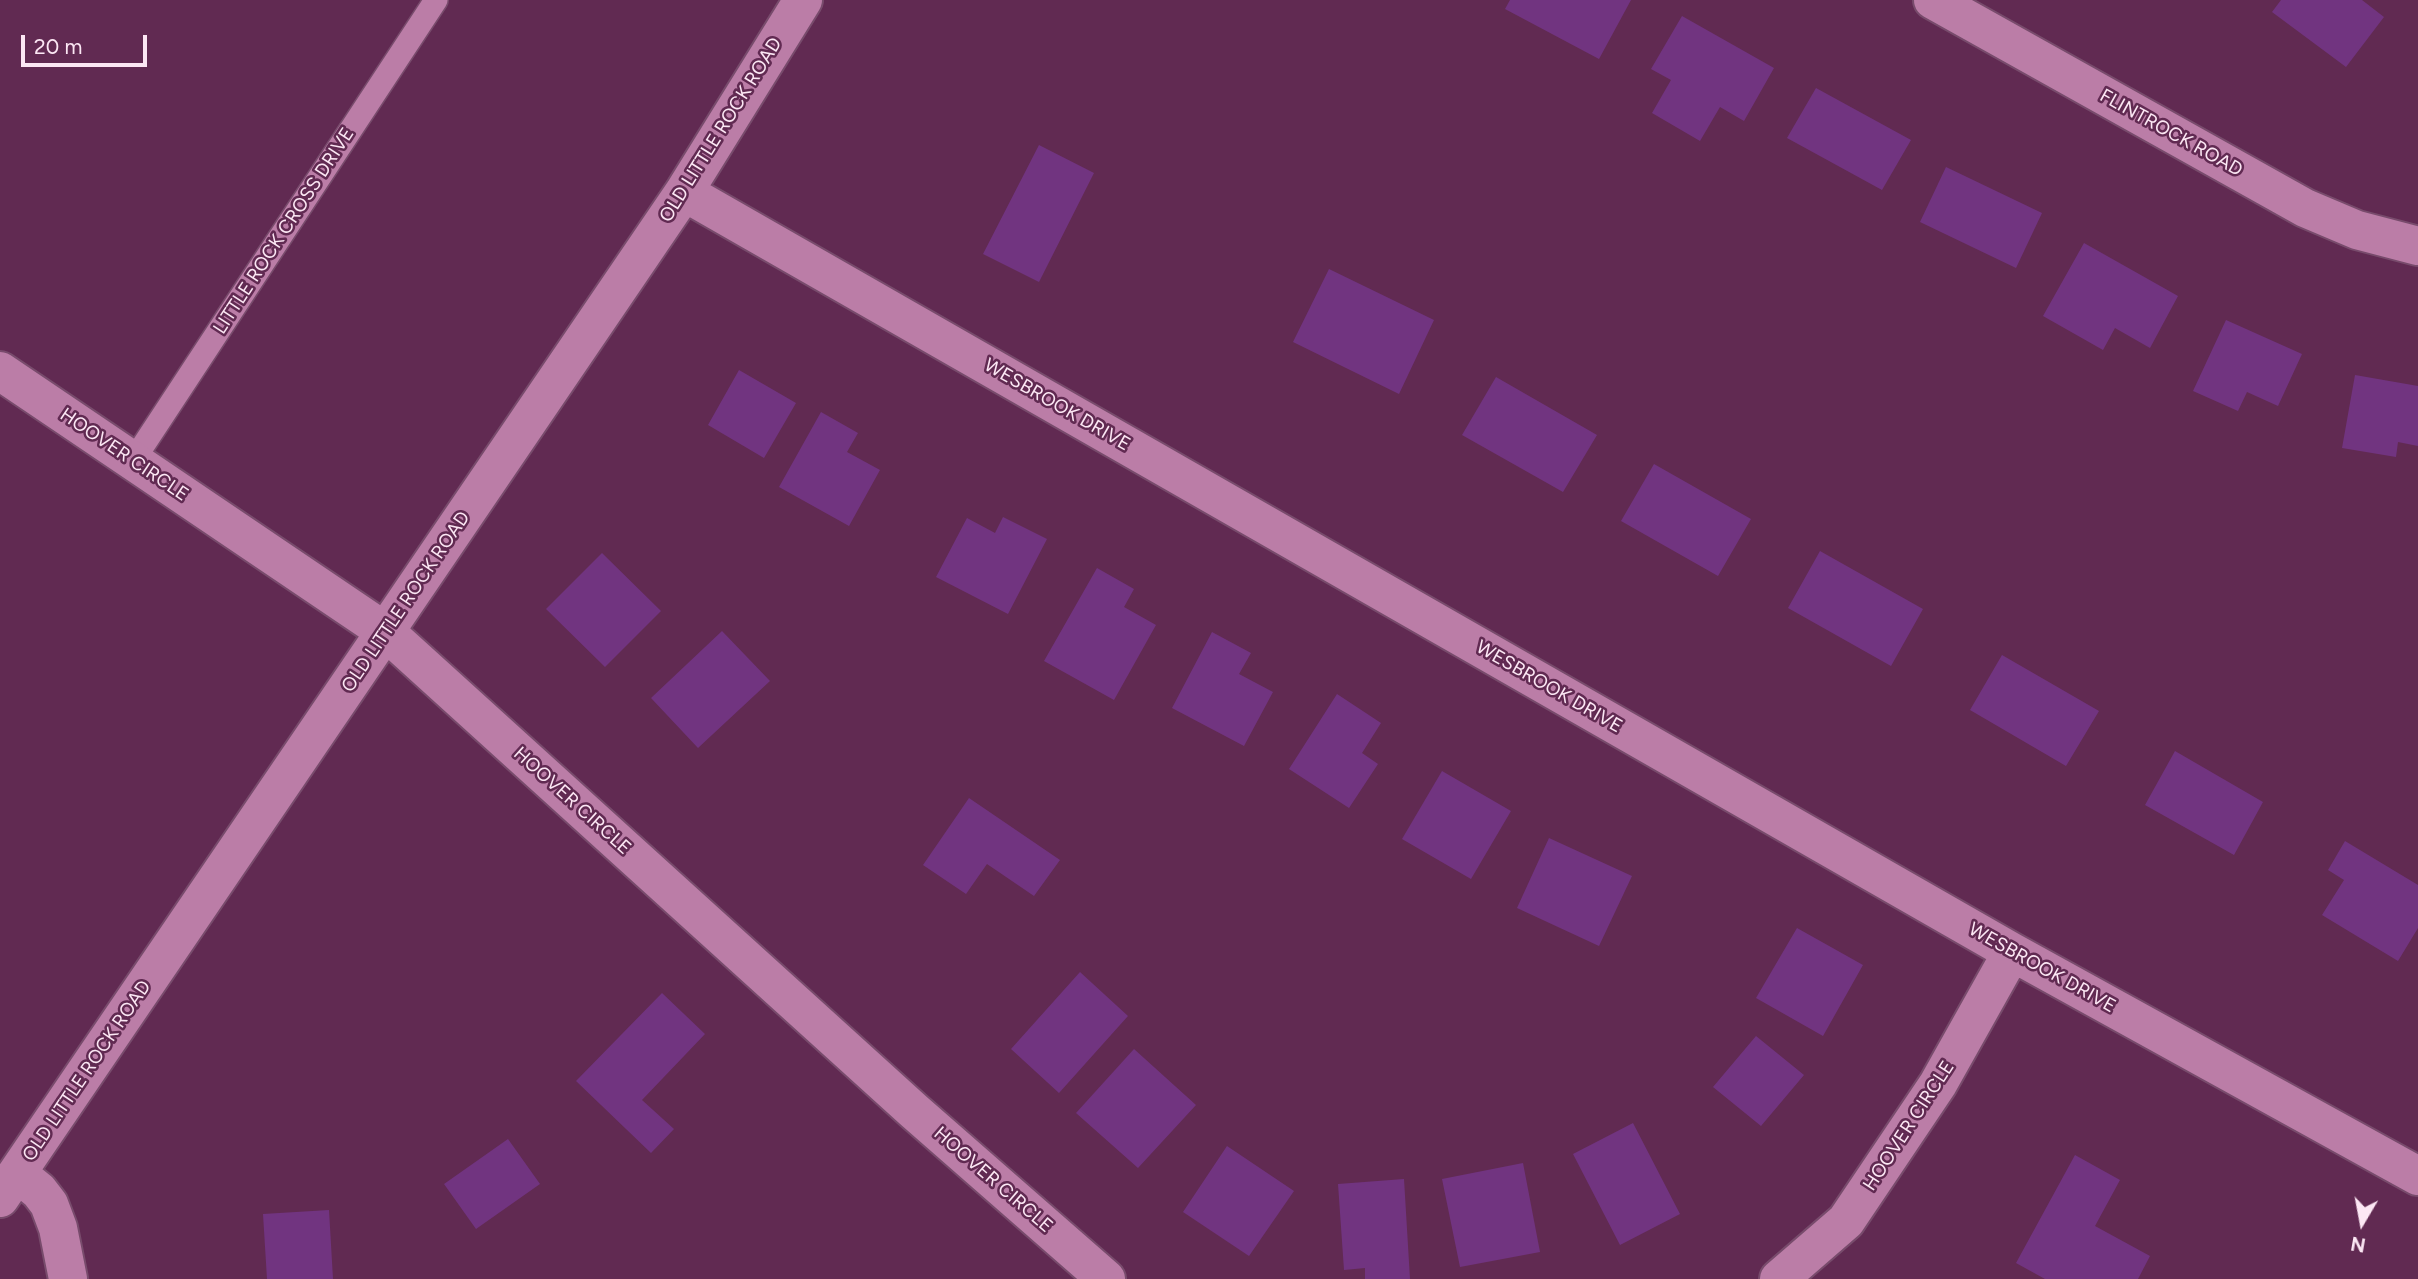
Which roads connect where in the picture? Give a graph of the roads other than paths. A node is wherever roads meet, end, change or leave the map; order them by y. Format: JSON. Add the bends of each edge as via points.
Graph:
{"nodes":[{"id":1,"x":436,"y":0,"type":"edge"},
{"id":2,"x":803,"y":0,"type":"edge"},
{"id":3,"x":1933,"y":0,"type":"edge"},
{"id":4,"x":684,"y":192,"type":"junction"},
{"id":5,"x":2418,"y":246,"type":"edge"},
{"id":6,"x":0,"y":371,"type":"edge"},
{"id":7,"x":133,"y":461,"type":"junction"},
{"id":8,"x":386,"y":632,"type":"junction"},
{"id":9,"x":2012,"y":952,"type":"junction"},
{"id":10,"x":2418,"y":1176,"type":"edge"},
{"id":11,"x":9,"y":1185,"type":"edge"},
{"id":12,"x":68,"y":1279,"type":"edge"},
{"id":13,"x":1106,"y":1279,"type":"edge"},
{"id":14,"x":1779,"y":1279,"type":"edge"}],
"edges":[{"from":1,"to":7,"type":"lane","name":"LITTLE ROCK CROSS DRIVE"},
{"from":2,"to":4,"type":"street","name":"OLD LITTLE ROCK ROAD"},
{"from":3,"to":5,"type":"street","name":"FLINTROCK ROAD","via":[[2305,208],[2357,230]]},
{"from":4,"to":8,"type":"street","name":"OLD LITTLE ROCK ROAD"},
{"from":4,"to":9,"type":"street","name":"WESBROOK DRIVE"},
{"from":6,"to":7,"type":"street","name":"HOOVER CIRCLE"},
{"from":7,"to":8,"type":"street","name":"HOOVER CIRCLE"},
{"from":8,"to":11,"type":"street","name":"OLD LITTLE ROCK ROAD"},
{"from":8,"to":13,"type":"street","name":"HOOVER CIRCLE"},
{"from":9,"to":10,"type":"street","name":"WESBROOK DRIVE"},
{"from":9,"to":14,"type":"street","name":"HOOVER CIRCLE","via":[[1938,1084],[1846,1221]]},
{"from":11,"to":12,"type":"street","via":[[38,1191],[49,1204]]}]}
